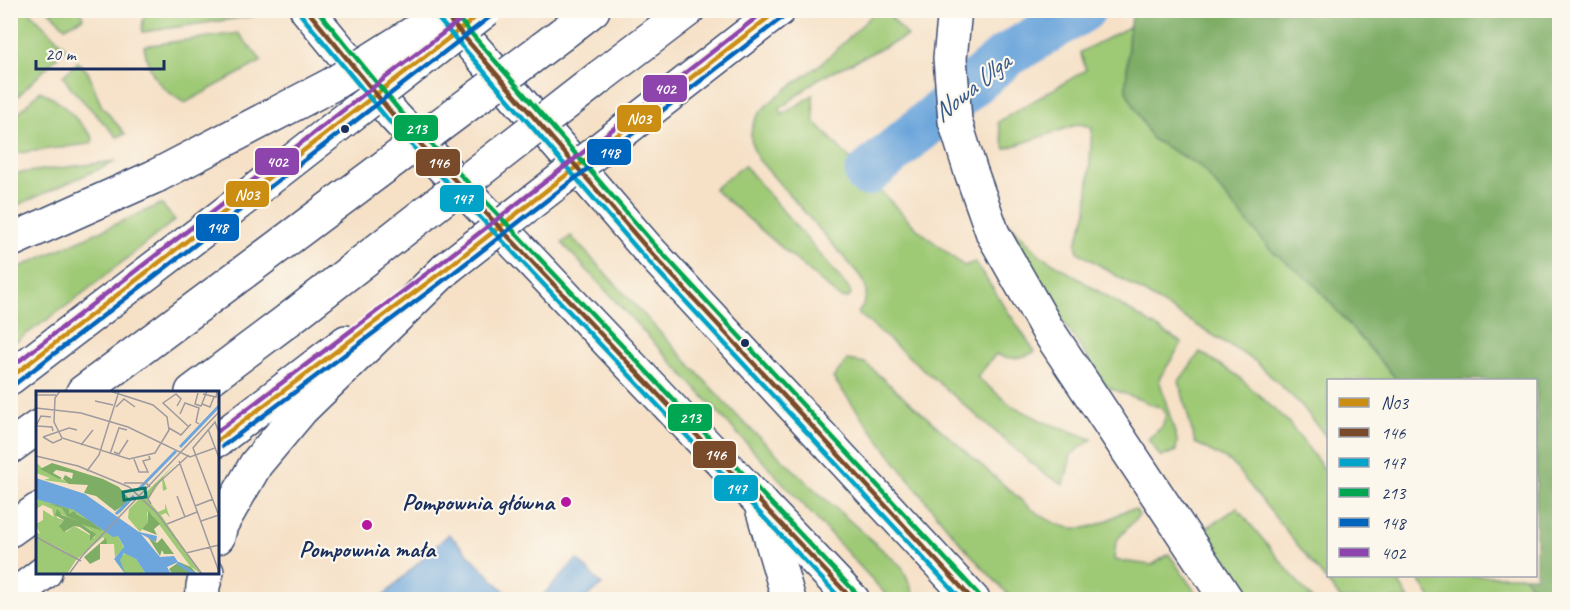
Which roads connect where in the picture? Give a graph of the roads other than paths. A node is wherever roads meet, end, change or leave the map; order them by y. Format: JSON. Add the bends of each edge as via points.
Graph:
{"nodes":[{"id":1,"x":307,"y":10,"type":"edge"},
{"id":2,"x":441,"y":10,"type":"edge"},
{"id":3,"x":450,"y":10,"type":"edge"},
{"id":4,"x":486,"y":10,"type":"edge"},
{"id":5,"x":593,"y":10,"type":"edge"},
{"id":6,"x":688,"y":10,"type":"edge"},
{"id":7,"x":779,"y":10,"type":"edge"},
{"id":8,"x":955,"y":10,"type":"edge"},
{"id":9,"x":10,"y":242,"type":"edge"},
{"id":10,"x":331,"y":366,"type":"junction"},
{"id":11,"x":10,"y":378,"type":"edge"},
{"id":12,"x":86,"y":391,"type":"edge"},
{"id":13,"x":195,"y":391,"type":"edge"},
{"id":14,"x":36,"y":428,"type":"edge"},
{"id":15,"x":219,"y":439,"type":"edge"},
{"id":16,"x":10,"y":447,"type":"edge"},
{"id":17,"x":760,"y":501,"type":"junction"},
{"id":18,"x":36,"y":511,"type":"edge"},
{"id":19,"x":10,"y":530,"type":"edge"},
{"id":20,"x":219,"y":533,"type":"edge"},
{"id":21,"x":44,"y":574,"type":"edge"},
{"id":22,"x":207,"y":574,"type":"edge"},
{"id":23,"x":968,"y":597,"type":"edge"},
{"id":24,"x":10,"y":599,"type":"edge"},
{"id":25,"x":202,"y":600,"type":"edge"},
{"id":26,"x":789,"y":600,"type":"edge"},
{"id":27,"x":853,"y":600,"type":"edge"},
{"id":28,"x":1227,"y":600,"type":"edge"}],
"edges":[{"from":1,"to":17,"type":"main road","via":[[394,116]]},
{"from":2,"to":23,"type":"main road","via":[[646,247]]},
{"from":3,"to":9,"type":"main road","bridge":true,"via":[[331,85],[156,176]]},
{"from":4,"to":11,"type":"main road","bridge":true},
{"from":5,"to":12,"type":"main road","bridge":true},
{"from":6,"to":13,"type":"main road","bridge":true},
{"from":7,"to":10,"type":"main road","bridge":true,"via":[[447,268]]},
{"from":8,"to":28,"type":"main road","via":[[950,58],[955,121],[993,234],[1047,329]]},
{"from":10,"to":15,"type":"main road"},
{"from":10,"to":20,"type":"main road","via":[[302,410],[256,464]]},
{"from":14,"to":16,"type":"main road"},
{"from":17,"to":26,"type":"main road"},
{"from":17,"to":27,"type":"main road"},
{"from":18,"to":19,"type":"main road"},
{"from":21,"to":24,"type":"main road"},
{"from":22,"to":25,"type":"main road"}]}
